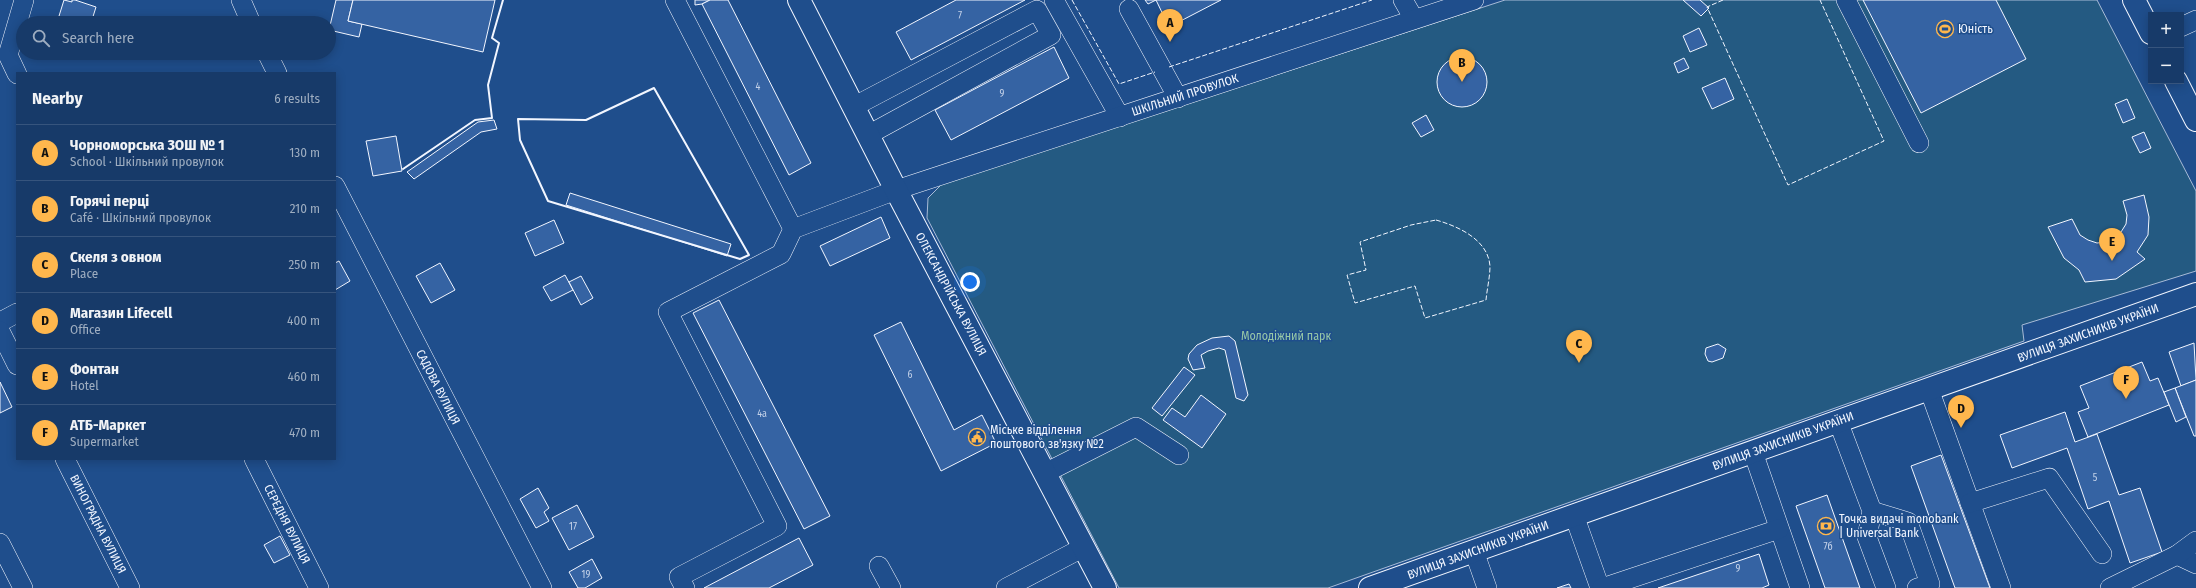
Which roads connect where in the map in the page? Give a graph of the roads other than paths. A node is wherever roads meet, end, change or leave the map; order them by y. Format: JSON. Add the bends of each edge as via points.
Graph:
{"nodes":[{"id":1,"x":24,"y":0,"type":"edge"},
{"id":2,"x":241,"y":0,"type":"edge"},
{"id":3,"x":675,"y":0,"type":"edge"},
{"id":4,"x":799,"y":0,"type":"edge"},
{"id":5,"x":1054,"y":0,"type":"edge"},
{"id":6,"x":1403,"y":0,"type":"edge"},
{"id":7,"x":1474,"y":0,"type":"edge"},
{"id":8,"x":1846,"y":0,"type":"edge"},
{"id":9,"x":2134,"y":0,"type":"edge"},
{"id":10,"x":1129,"y":9,"type":"dead end"},
{"id":11,"x":19,"y":16,"type":"edge"},
{"id":12,"x":248,"y":16,"type":"edge"},
{"id":13,"x":1414,"y":19,"type":"junction"},
{"id":14,"x":2196,"y":20,"type":"edge"},
{"id":15,"x":2184,"y":26,"type":"edge"},
{"id":16,"x":2148,"y":27,"type":"edge"},
{"id":17,"x":16,"y":28,"type":"edge"},
{"id":18,"x":270,"y":60,"type":"edge"},
{"id":19,"x":16,"y":72,"type":"edge"},
{"id":20,"x":276,"y":72,"type":"edge"},
{"id":21,"x":2178,"y":84,"type":"edge"},
{"id":22,"x":1178,"y":98,"type":"junction"},
{"id":23,"x":853,"y":107,"type":"junction"},
{"id":24,"x":1120,"y":117,"type":"junction"},
{"id":25,"x":2196,"y":120,"type":"edge"},
{"id":26,"x":868,"y":135,"type":"junction"},
{"id":27,"x":1919,"y":143,"type":"dead end"},
{"id":28,"x":336,"y":188,"type":"edge"},
{"id":29,"x":896,"y":190,"type":"junction"},
{"id":30,"x":793,"y":229,"type":"junction"},
{"id":31,"x":2196,"y":294,"type":"edge"},
{"id":32,"x":16,"y":314,"type":"edge"},
{"id":33,"x":0,"y":322,"type":"edge"},
{"id":34,"x":0,"y":331,"type":"edge"},
{"id":35,"x":16,"y":363,"type":"edge"},
{"id":36,"x":1929,"y":389,"type":"junction"},
{"id":37,"x":1838,"y":421,"type":"junction"},
{"id":38,"x":1753,"y":452,"type":"junction"},
{"id":39,"x":1179,"y":455,"type":"dead end"},
{"id":40,"x":66,"y":460,"type":"edge"},
{"id":41,"x":255,"y":460,"type":"edge"},
{"id":42,"x":1045,"y":473,"type":"junction"},
{"id":43,"x":1970,"y":504,"type":"junction"},
{"id":44,"x":1872,"y":511,"type":"junction"},
{"id":45,"x":1574,"y":515,"type":"junction"},
{"id":46,"x":1779,"y":529,"type":"junction"},
{"id":47,"x":2196,"y":541,"type":"edge"},
{"id":48,"x":0,"y":543,"type":"edge"},
{"id":49,"x":1084,"y":547,"type":"junction"},
{"id":50,"x":1474,"y":551,"type":"junction"},
{"id":51,"x":2102,"y":554,"type":"dead end"},
{"id":52,"x":2177,"y":555,"type":"junction"},
{"id":53,"x":2196,"y":564,"type":"edge"},
{"id":54,"x":879,"y":566,"type":"dead end"},
{"id":55,"x":23,"y":588,"type":"edge"},
{"id":56,"x":130,"y":588,"type":"edge"},
{"id":57,"x":319,"y":588,"type":"edge"},
{"id":58,"x":542,"y":588,"type":"edge"},
{"id":59,"x":685,"y":588,"type":"edge"},
{"id":60,"x":891,"y":588,"type":"edge"},
{"id":61,"x":1006,"y":588,"type":"edge"},
{"id":62,"x":1105,"y":588,"type":"edge"},
{"id":63,"x":1370,"y":588,"type":"edge"},
{"id":64,"x":1487,"y":588,"type":"edge"},
{"id":65,"x":1601,"y":588,"type":"edge"},
{"id":66,"x":1800,"y":588,"type":"edge"},
{"id":67,"x":1886,"y":588,"type":"edge"},
{"id":68,"x":1917,"y":588,"type":"edge"},
{"id":69,"x":2001,"y":588,"type":"edge"},
{"id":70,"x":2110,"y":588,"type":"edge"}],
"edges":[{"from":1,"to":11,"type":"street"},
{"from":2,"to":12,"type":"street"},
{"from":3,"to":30,"type":"street"},
{"from":4,"to":23,"type":"main road","name":"ОЛЕКСАНДРІЙСЬКА ВУЛИЦЯ"},
{"from":5,"to":24,"type":"street"},
{"from":6,"to":13,"type":"street"},
{"from":7,"to":13,"type":"street","name":"ШКІЛЬНИЙ ПРОВУЛОК"},
{"from":8,"to":27,"type":"street"},
{"from":9,"to":16,"type":"main road"},
{"from":10,"to":22,"type":"street"},
{"from":13,"to":22,"type":"street","name":"ШКІЛЬНИЙ ПРОВУЛОК"},
{"from":14,"to":15,"type":"street"},
{"from":17,"to":19,"type":"street","via":[[8,55]]},
{"from":18,"to":20,"type":"street"},
{"from":21,"to":25,"type":"main road"},
{"from":22,"to":24,"type":"street","name":"ШКІЛЬНИЙ ПРОВУЛОК"},
{"from":23,"to":26,"type":"main road","name":"ОЛЕКСАНДРІЙСЬКА ВУЛИЦЯ"},
{"from":23,"to":26,"type":"street","via":[[1037,10],[1051,35]]},
{"from":24,"to":29,"type":"street","name":"ШКІЛЬНИЙ ПРОВУЛОК"},
{"from":26,"to":29,"type":"main road","name":"ОЛЕКСАНДРІЙСЬКА ВУЛИЦЯ"},
{"from":28,"to":58,"type":"street","name":"САДОВА ВУЛИЦЯ"},
{"from":29,"to":30,"type":"street","name":"ШКІЛЬНИЙ ПРОВУЛОК"},
{"from":29,"to":42,"type":"main road","name":"ОЛЕКСАНДРІЙСЬКА ВУЛИЦЯ"},
{"from":30,"to":59,"type":"street","via":[[781,254],[668,312],[777,526],[679,577]]},
{"from":31,"to":36,"type":"main road","name":"ВУЛИЦЯ ЗАХИСНИКІВ УКРАЇНИ"},
{"from":32,"to":33,"type":"street"},
{"from":34,"to":35,"type":"street"},
{"from":36,"to":37,"type":"main road","name":"ВУЛИЦЯ ЗАХИСНИКІВ УКРАЇНИ"},
{"from":36,"to":43,"type":"street"},
{"from":37,"to":38,"type":"main road","name":"ВУЛИЦЯ ЗАХИСНИКІВ УКРАЇНИ"},
{"from":37,"to":44,"type":"street"},
{"from":38,"to":45,"type":"main road","name":"ВУЛИЦЯ ЗАХИСНИКІВ УКРАЇНИ"},
{"from":38,"to":46,"type":"street"},
{"from":39,"to":42,"type":"street","via":[[1136,427]]},
{"from":40,"to":56,"type":"street","name":"ВИНОГРАДНА ВУЛИЦЯ"},
{"from":41,"to":57,"type":"street","name":"СЕРЕДНЯ ВУЛИЦЯ"},
{"from":42,"to":49,"type":"main road","name":"ОЛЕКСАНДРІЙСЬКА ВУЛИЦЯ"},
{"from":43,"to":51,"type":"street","via":[[2049,478]]},
{"from":43,"to":69,"type":"street"},
{"from":44,"to":67,"type":"street","via":[[1867,536]]},
{"from":44,"to":68,"type":"street","via":[[1908,522],[1930,584]]},
{"from":45,"to":50,"type":"main road","name":"ВУЛИЦЯ ЗАХИСНИКІВ УКРАЇНИ"},
{"from":45,"to":65,"type":"street"},
{"from":46,"to":65,"type":"street"},
{"from":46,"to":66,"type":"street"},
{"from":47,"to":52,"type":"street"},
{"from":48,"to":55,"type":"street"},
{"from":49,"to":61,"type":"street"},
{"from":49,"to":62,"type":"main road","name":"ОЛЕКСАНДРІЙСЬКА ВУЛИЦЯ"},
{"from":50,"to":63,"type":"main road","name":"ВУЛИЦЯ ЗАХИСНИКІВ УКРАЇНИ"},
{"from":50,"to":64,"type":"street"},
{"from":52,"to":53,"type":"street"},
{"from":52,"to":70,"type":"street"},
{"from":54,"to":60,"type":"street"}]}
